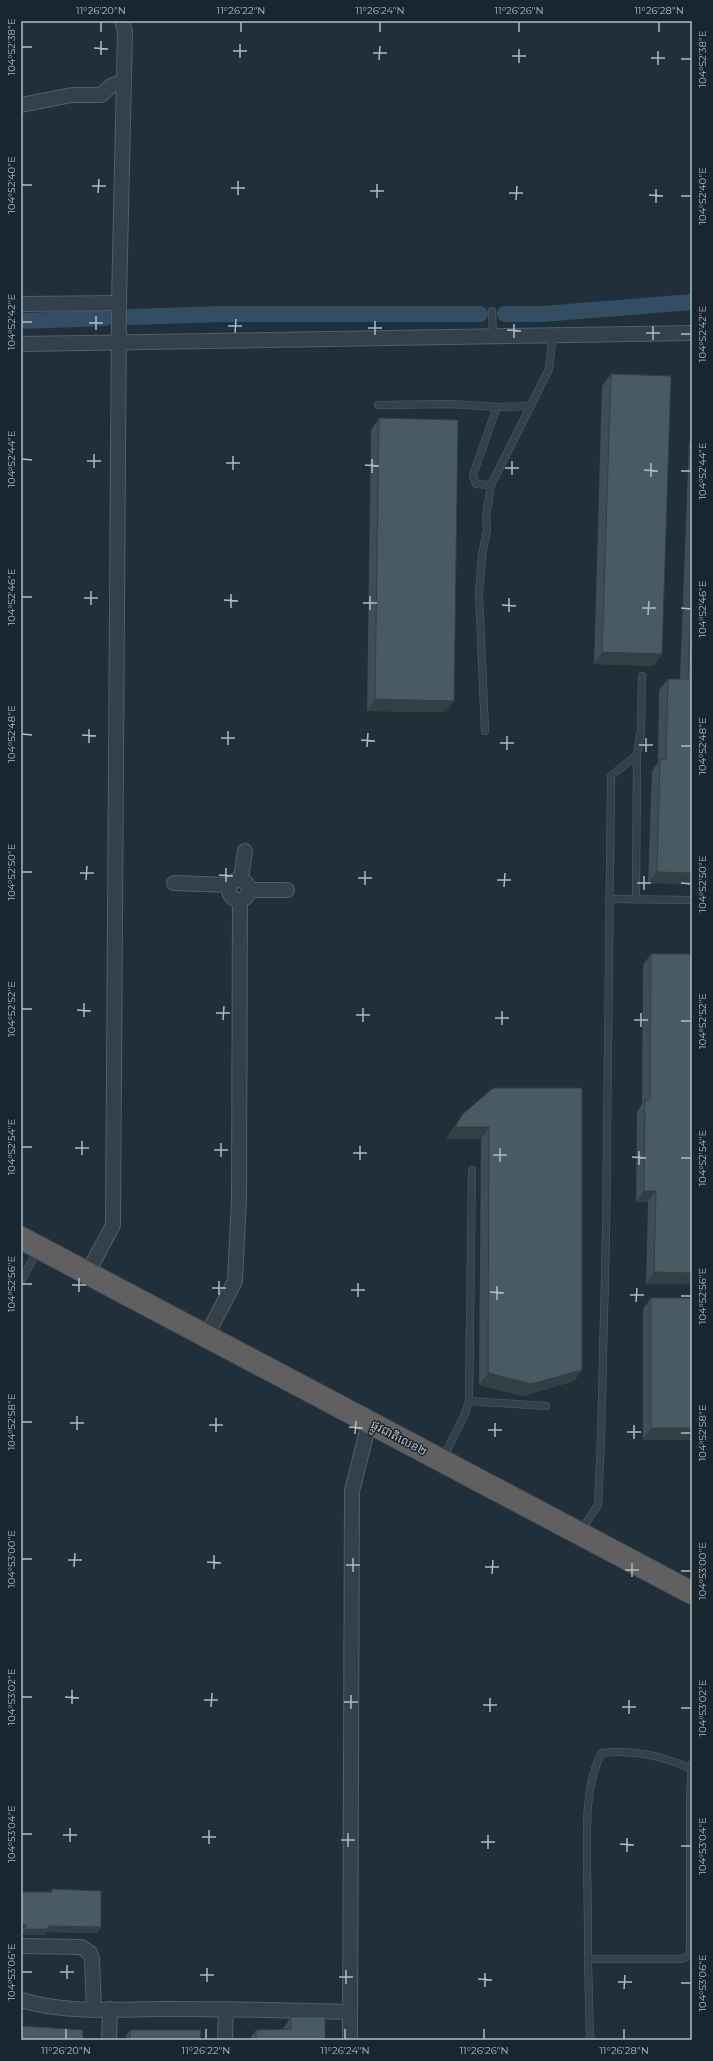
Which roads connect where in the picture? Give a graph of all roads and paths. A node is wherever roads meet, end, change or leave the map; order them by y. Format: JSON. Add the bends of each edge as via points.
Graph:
{"nodes":[{"id":1,"x":122,"y":21,"type":"edge"},
{"id":2,"x":124,"y":81,"type":"junction"},
{"id":3,"x":21,"y":105,"type":"edge"},
{"id":4,"x":119,"y":303,"type":"junction"},
{"id":5,"x":21,"y":304,"type":"edge"},
{"id":6,"x":492,"y":311,"type":"dead end"},
{"id":7,"x":692,"y":333,"type":"edge"},
{"id":8,"x":553,"y":334,"type":"junction"},
{"id":9,"x":493,"y":336,"type":"junction"},
{"id":10,"x":119,"y":343,"type":"junction"},
{"id":11,"x":21,"y":344,"type":"edge"},
{"id":12,"x":378,"y":405,"type":"dead end"},
{"id":13,"x":531,"y":406,"type":"junction"},
{"id":14,"x":497,"y":407,"type":"junction"},
{"id":15,"x":491,"y":485,"type":"junction"},
{"id":16,"x":642,"y":676,"type":"dead end"},
{"id":17,"x":485,"y":731,"type":"dead end"},
{"id":18,"x":637,"y":755,"type":"junction"},
{"id":19,"x":246,"y":851,"type":"dead end"},
{"id":20,"x":174,"y":883,"type":"dead end"},
{"id":21,"x":240,"y":889,"type":"junction"},
{"id":22,"x":287,"y":890,"type":"dead end"},
{"id":23,"x":609,"y":899,"type":"junction"},
{"id":24,"x":636,"y":900,"type":"junction"},
{"id":25,"x":692,"y":900,"type":"edge"},
{"id":26,"x":472,"y":1170,"type":"dead end"},
{"id":27,"x":30,"y":1243,"type":"edge"},
{"id":28,"x":87,"y":1274,"type":"junction"},
{"id":29,"x":21,"y":1281,"type":"edge"},
{"id":30,"x":206,"y":1337,"type":"junction"},
{"id":31,"x":469,"y":1401,"type":"junction"},
{"id":32,"x":546,"y":1406,"type":"dead end"},
{"id":33,"x":369,"y":1423,"type":"junction"},
{"id":34,"x":442,"y":1461,"type":"junction"},
{"id":35,"x":579,"y":1533,"type":"junction"},
{"id":36,"x":692,"y":1593,"type":"edge"},
{"id":37,"x":692,"y":1764,"type":"edge"},
{"id":38,"x":692,"y":1768,"type":"edge"},
{"id":39,"x":21,"y":1946,"type":"edge"},
{"id":40,"x":691,"y":1953,"type":"edge"},
{"id":41,"x":588,"y":1959,"type":"junction"},
{"id":42,"x":21,"y":2000,"type":"edge"},
{"id":43,"x":110,"y":2009,"type":"junction"},
{"id":44,"x":226,"y":2009,"type":"junction"},
{"id":45,"x":94,"y":2010,"type":"junction"},
{"id":46,"x":350,"y":2012,"type":"junction"},
{"id":47,"x":110,"y":2040,"type":"edge"},
{"id":48,"x":225,"y":2040,"type":"edge"},
{"id":49,"x":350,"y":2040,"type":"edge"},
{"id":50,"x":590,"y":2040,"type":"edge"}],
"edges":[{"from":1,"to":2,"type":"street","via":[[125,31]]},
{"from":2,"to":3,"type":"street","via":[[111,86],[101,95],[72,95]]},
{"from":2,"to":4,"type":"street"},
{"from":4,"to":5,"type":"street"},
{"from":4,"to":10,"type":"street"},
{"from":6,"to":9,"type":"lane"},
{"from":7,"to":8,"type":"street"},
{"from":8,"to":9,"type":"street"},
{"from":8,"to":13,"type":"lane","via":[[549,369]]},
{"from":9,"to":10,"type":"street"},
{"from":10,"to":11,"type":"street"},
{"from":10,"to":28,"type":"street","via":[[113,1225]]},
{"from":12,"to":14,"type":"lane","via":[[451,404]]},
{"from":13,"to":14,"type":"lane"},
{"from":13,"to":15,"type":"lane"},
{"from":14,"to":15,"type":"lane","via":[[473,475],[476,484]]},
{"from":15,"to":17,"type":"lane","via":[[479,593]]},
{"from":16,"to":18,"type":"lane","via":[[641,731]]},
{"from":18,"to":23,"type":"lane","via":[[611,776]]},
{"from":18,"to":24,"type":"lane"},
{"from":19,"to":21,"type":"street"},
{"from":20,"to":21,"type":"street"},
{"from":21,"to":22,"type":"street"},
{"from":21,"to":30,"type":"street","via":[[239,1199],[235,1281]]},
{"from":23,"to":24,"type":"lane"},
{"from":23,"to":35,"type":"lane","via":[[606,1234],[598,1505]]},
{"from":24,"to":25,"type":"lane"},
{"from":26,"to":31,"type":"lane"},
{"from":27,"to":28,"type":"highway","name":"ផ្លូវជាតិលេខ២"},
{"from":27,"to":29,"type":"lane"},
{"from":28,"to":30,"type":"highway","name":"ផ្លូវជាតិលេខ២"},
{"from":30,"to":33,"type":"highway","name":"ផ្លូវជាតិលេខ២"},
{"from":31,"to":32,"type":"lane"},
{"from":31,"to":34,"type":"lane"},
{"from":33,"to":34,"type":"highway","name":"ផ្លូវជាតិលេខ២"},
{"from":33,"to":46,"type":"street","via":[[352,1491]]},
{"from":34,"to":35,"type":"highway","name":"ផ្លូវជាតិលេខ២"},
{"from":35,"to":36,"type":"highway","name":"ផ្លូវជាតិលេខ២"},
{"from":37,"to":38,"type":"lane"},
{"from":38,"to":40,"type":"lane"},
{"from":38,"to":41,"type":"lane","via":[[643,1752],[602,1752],[596,1763],[590,1791],[587,1829]]},
{"from":39,"to":45,"type":"street","via":[[81,1947],[90,1953]]},
{"from":40,"to":41,"type":"lane","via":[[687,1957],[672,1960]]},
{"from":41,"to":50,"type":"lane"},
{"from":42,"to":45,"type":"street","via":[[35,2004]]},
{"from":43,"to":44,"type":"street"},
{"from":43,"to":45,"type":"street"},
{"from":43,"to":47,"type":"street"},
{"from":44,"to":46,"type":"street"},
{"from":44,"to":48,"type":"street"},
{"from":46,"to":49,"type":"street"}]}
